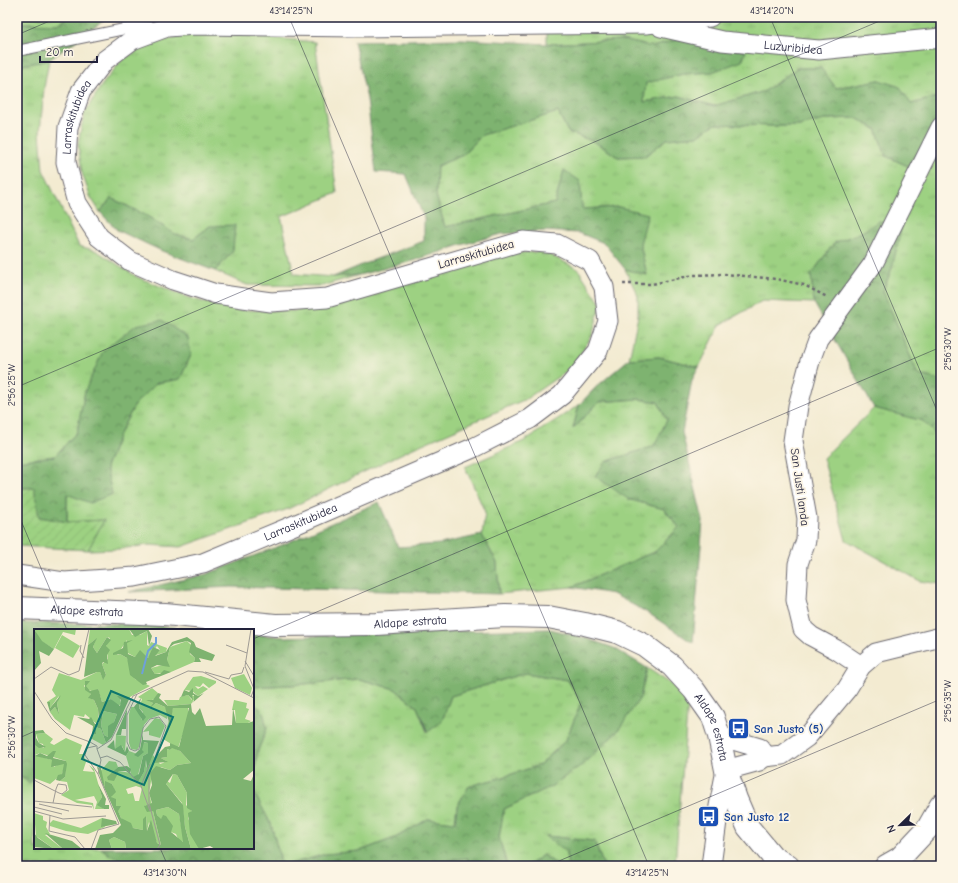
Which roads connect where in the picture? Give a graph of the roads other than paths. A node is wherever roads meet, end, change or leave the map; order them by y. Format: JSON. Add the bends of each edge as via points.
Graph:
{"nodes":[{"id":1,"x":710,"y":17,"type":"edge"},
{"id":2,"x":646,"y":24,"type":"junction"},
{"id":3,"x":168,"y":27,"type":"junction"},
{"id":4,"x":941,"y":38,"type":"edge"},
{"id":5,"x":17,"y":51,"type":"edge"},
{"id":6,"x":941,"y":126,"type":"edge"},
{"id":7,"x":17,"y":575,"type":"edge"},
{"id":8,"x":17,"y":608,"type":"edge"},
{"id":9,"x":941,"y":637,"type":"edge"},
{"id":10,"x":861,"y":666,"type":"junction"},
{"id":11,"x":719,"y":736,"type":"junction"},
{"id":12,"x":764,"y":757,"type":"junction"},
{"id":13,"x":726,"y":770,"type":"junction"},
{"id":14,"x":941,"y":805,"type":"edge"},
{"id":15,"x":711,"y":866,"type":"edge"},
{"id":16,"x":788,"y":866,"type":"edge"},
{"id":17,"x":886,"y":866,"type":"edge"}],
"edges":[{"from":1,"to":2,"type":"street"},
{"from":2,"to":3,"type":"street","name":"Larraskitubidea"},
{"from":2,"to":4,"type":"street","name":"Luzuribidea","via":[[722,41],[819,50]]},
{"from":3,"to":5,"type":"lane","via":[[139,26]]},
{"from":3,"to":7,"type":"street","name":"Larraskitubidea","via":[[132,40],[105,60],[80,91],[68,127],[66,162],[77,203],[99,237],[130,261],[173,280],[216,294],[271,302],[327,298],[523,241],[557,244],[590,262],[604,286],[608,321],[598,351],[562,395],[530,419],[473,448],[292,526],[203,563],[134,577],[64,582]]},
{"from":6,"to":10,"type":"street","name":"San Justi landa","via":[[873,264],[818,339],[798,406],[793,441],[807,518],[806,540],[798,564],[796,600],[803,629]]},
{"from":8,"to":11,"type":"street","name":"Aldape estrata","via":[[165,614],[275,625],[376,624],[505,616],[548,617],[617,632],[644,645],[672,666],[694,690],[713,717]]},
{"from":9,"to":10,"type":"street","via":[[876,653]]},
{"from":10,"to":12,"type":"street","via":[[847,689],[807,737],[782,755]]},
{"from":11,"to":12,"type":"street","via":[[760,748]]},
{"from":11,"to":13,"type":"street","name":"Aldape estrata"},
{"from":12,"to":13,"type":"street","via":[[759,761]]},
{"from":13,"to":15,"type":"street"},
{"from":13,"to":16,"type":"street","name":"Aldape estrata","via":[[748,827],[773,857]]},
{"from":14,"to":17,"type":"street","via":[[928,828],[900,858]]}]}
